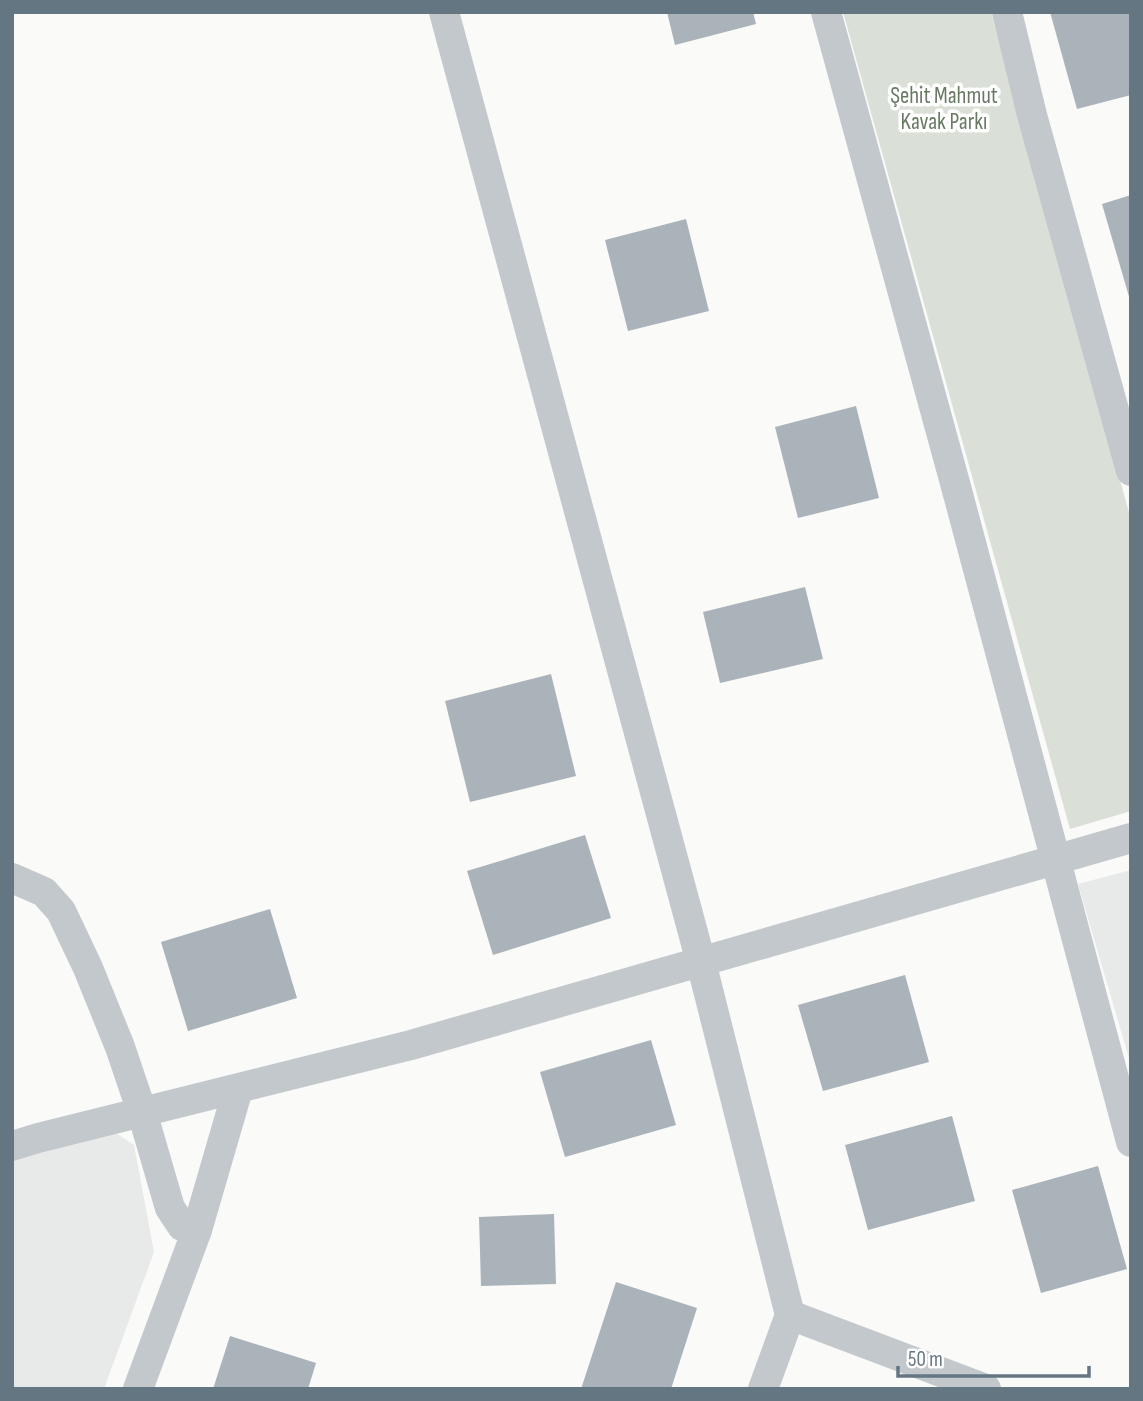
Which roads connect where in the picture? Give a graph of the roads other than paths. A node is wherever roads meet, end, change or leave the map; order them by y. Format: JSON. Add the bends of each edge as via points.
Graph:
{"nodes":[{"id":1,"x":444,"y":12,"type":"edge"},
{"id":2,"x":826,"y":12,"type":"edge"},
{"id":3,"x":1007,"y":12,"type":"edge"},
{"id":4,"x":1131,"y":471,"type":"edge"},
{"id":5,"x":1131,"y":838,"type":"edge"},
{"id":6,"x":1056,"y":861,"type":"junction"},
{"id":7,"x":13,"y":874,"type":"edge"},
{"id":8,"x":701,"y":962,"type":"junction"},
{"id":9,"x":238,"y":1089,"type":"junction"},
{"id":10,"x":142,"y":1112,"type":"junction"},
{"id":11,"x":1131,"y":1142,"type":"edge"},
{"id":12,"x":12,"y":1146,"type":"edge"},
{"id":13,"x":197,"y":1230,"type":"junction"},
{"id":14,"x":790,"y":1315,"type":"junction"},
{"id":15,"x":948,"y":1382,"type":"edge"},
{"id":16,"x":138,"y":1389,"type":"edge"},
{"id":17,"x":763,"y":1389,"type":"edge"},
{"id":18,"x":986,"y":1389,"type":"edge"}],
"edges":[{"from":1,"to":8,"type":"street"},
{"from":2,"to":6,"type":"street"},
{"from":3,"to":4,"type":"street"},
{"from":5,"to":6,"type":"street"},
{"from":6,"to":8,"type":"street"},
{"from":6,"to":11,"type":"street"},
{"from":7,"to":10,"type":"street","via":[[44,892],[61,911],[120,1047]]},
{"from":8,"to":9,"type":"street"},
{"from":8,"to":14,"type":"street"},
{"from":9,"to":10,"type":"street"},
{"from":9,"to":13,"type":"street"},
{"from":10,"to":12,"type":"street"},
{"from":10,"to":13,"type":"street","via":[[173,1216],[182,1226]]},
{"from":13,"to":16,"type":"street"},
{"from":14,"to":15,"type":"street"},
{"from":14,"to":17,"type":"street"},
{"from":15,"to":18,"type":"street"}]}
